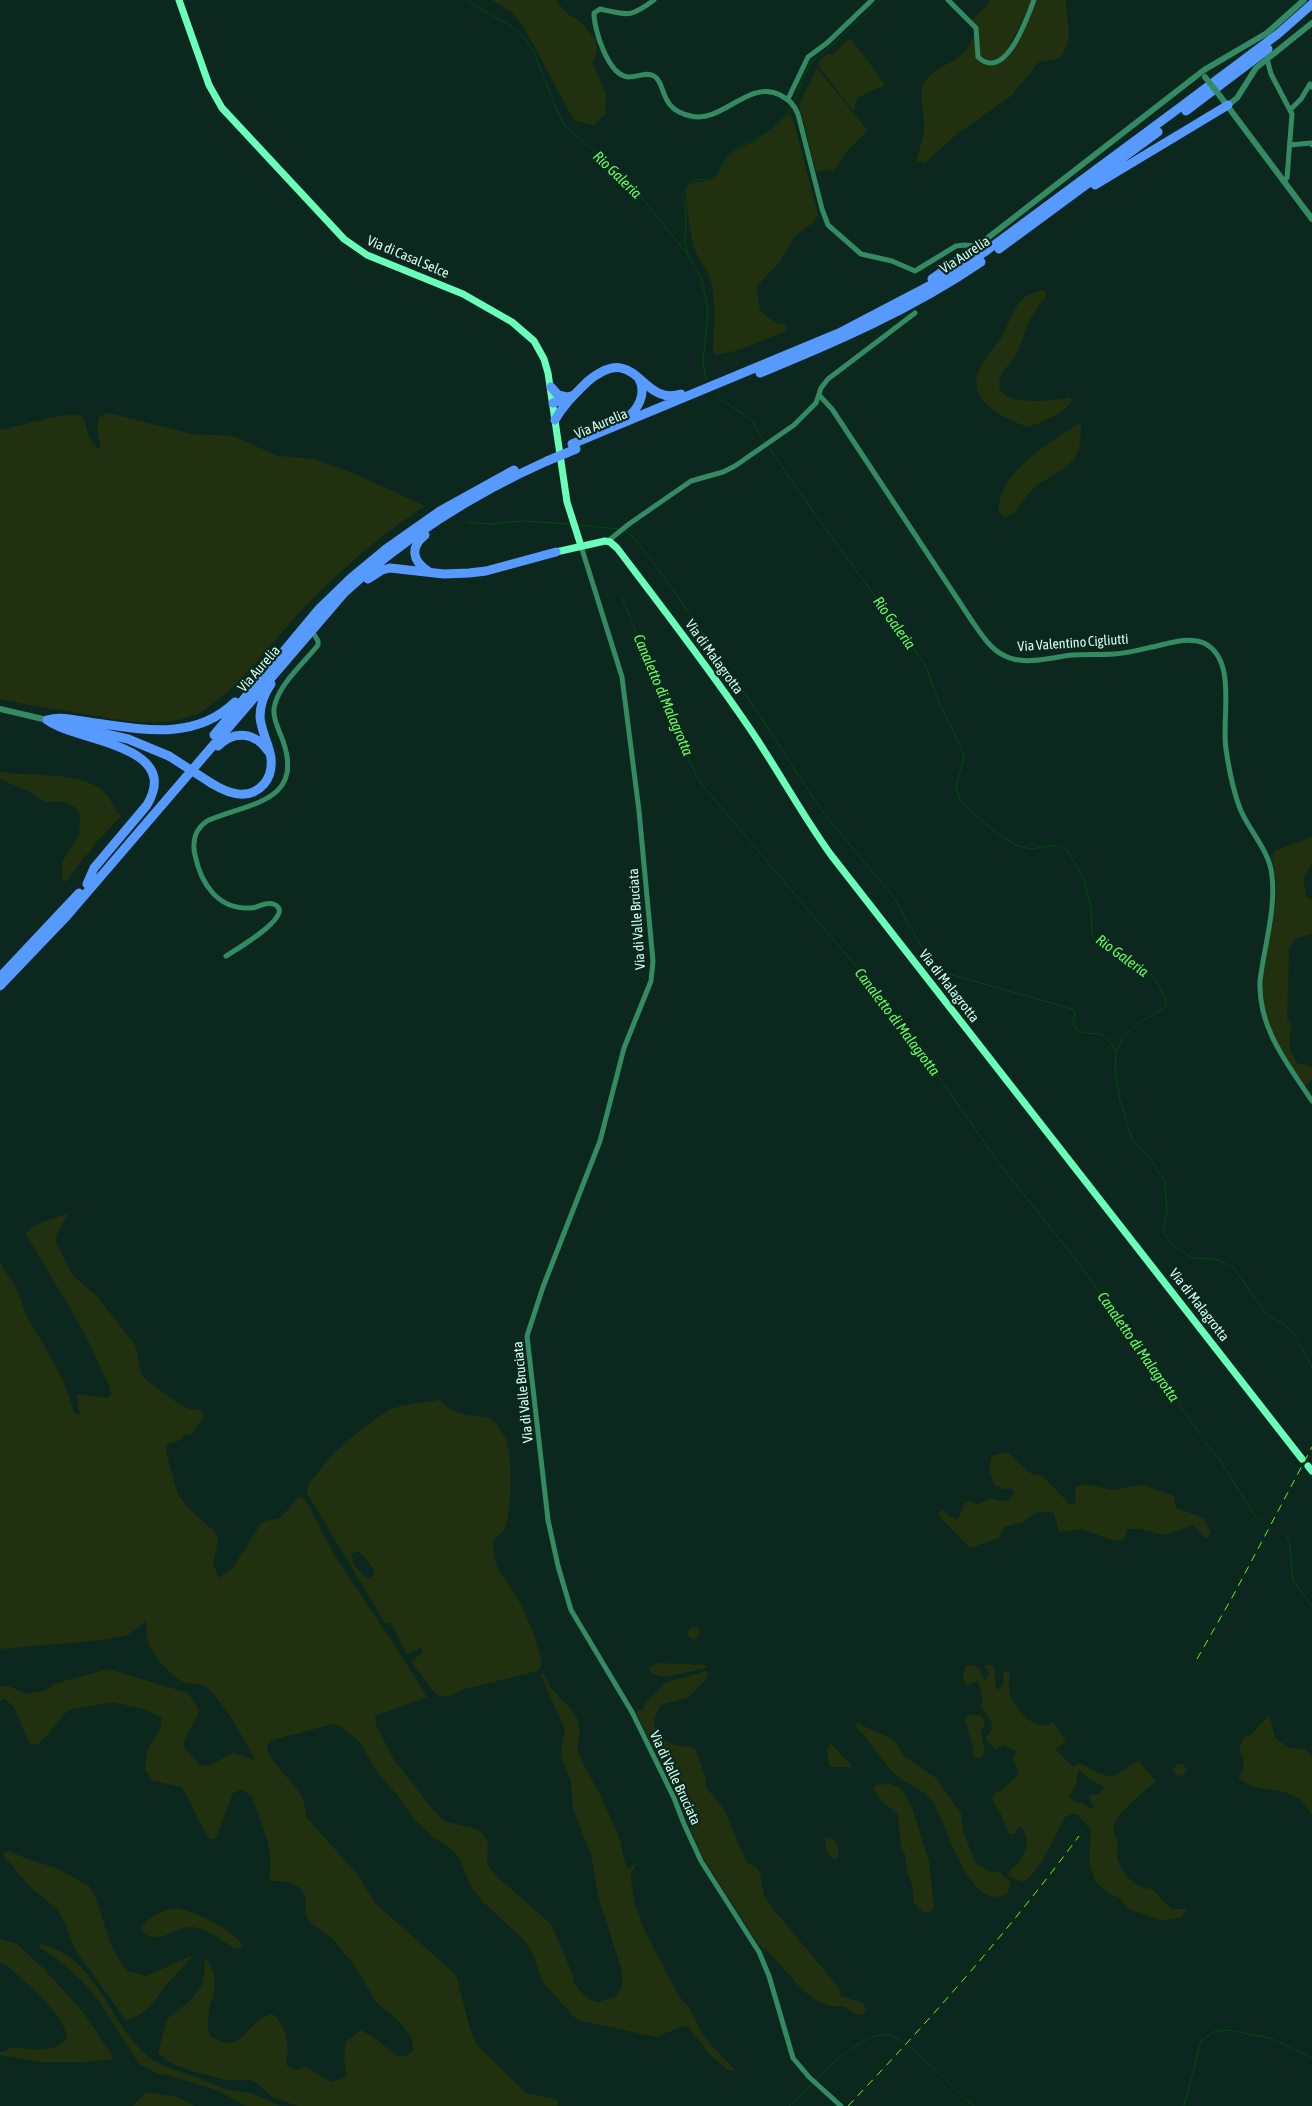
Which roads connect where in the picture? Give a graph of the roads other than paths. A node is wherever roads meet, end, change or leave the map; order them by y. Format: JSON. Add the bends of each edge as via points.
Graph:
{"nodes":[{"id":1,"x":179,"y":0,"type":"edge"},
{"id":2,"x":654,"y":0,"type":"edge"},
{"id":3,"x":872,"y":0,"type":"edge"},
{"id":4,"x":948,"y":0,"type":"edge"},
{"id":5,"x":1034,"y":0,"type":"edge"},
{"id":6,"x":1304,"y":0,"type":"edge"},
{"id":7,"x":1312,"y":4,"type":"edge"},
{"id":8,"x":1312,"y":12,"type":"edge"},
{"id":9,"x":1312,"y":23,"type":"edge"},
{"id":10,"x":1267,"y":59,"type":"junction"},
{"id":11,"x":1203,"y":75,"type":"junction"},
{"id":12,"x":1312,"y":87,"type":"edge"},
{"id":13,"x":791,"y":103,"type":"junction"},
{"id":14,"x":1228,"y":105,"type":"junction"},
{"id":15,"x":1290,"y":110,"type":"junction"},
{"id":16,"x":1290,"y":145,"type":"junction"},
{"id":17,"x":1312,"y":145,"type":"edge"},
{"id":18,"x":1284,"y":181,"type":"junction"},
{"id":19,"x":1048,"y":213,"type":"junction"},
{"id":20,"x":1311,"y":216,"type":"edge"},
{"id":21,"x":977,"y":246,"type":"junction"},
{"id":22,"x":953,"y":248,"type":"junction"},
{"id":23,"x":967,"y":254,"type":"junction"},
{"id":24,"x":915,"y":313,"type":"dead end"},
{"id":25,"x":875,"y":315,"type":"junction"},
{"id":26,"x":636,"y":376,"type":"junction"},
{"id":27,"x":734,"y":380,"type":"junction"},
{"id":28,"x":551,"y":387,"type":"junction"},
{"id":29,"x":706,"y":389,"type":"junction"},
{"id":30,"x":819,"y":395,"type":"junction"},
{"id":31,"x":569,"y":398,"type":"junction"},
{"id":32,"x":553,"y":403,"type":"junction"},
{"id":33,"x":555,"y":420,"type":"junction"},
{"id":34,"x":574,"y":447,"type":"junction"},
{"id":35,"x":547,"y":458,"type":"junction"},
{"id":36,"x":469,"y":501,"type":"junction"},
{"id":37,"x":608,"y":541,"type":"junction"},
{"id":38,"x":581,"y":546,"type":"junction"},
{"id":39,"x":556,"y":552,"type":"joint"},
{"id":40,"x":430,"y":573,"type":"junction"},
{"id":41,"x":344,"y":593,"type":"junction"},
{"id":42,"x":335,"y":602,"type":"junction"},
{"id":43,"x":319,"y":609,"type":"junction"},
{"id":44,"x":314,"y":634,"type":"junction"},
{"id":45,"x":0,"y":709,"type":"edge"},
{"id":46,"x":47,"y":720,"type":"junction"},
{"id":47,"x":271,"y":758,"type":"junction"},
{"id":48,"x":104,"y":872,"type":"junction"},
{"id":49,"x":87,"y":884,"type":"junction"},
{"id":50,"x":226,"y":956,"type":"dead end"},
{"id":51,"x":0,"y":977,"type":"edge"},
{"id":52,"x":0,"y":986,"type":"edge"},
{"id":53,"x":1312,"y":1100,"type":"edge"},
{"id":54,"x":1302,"y":1459,"type":"dead end"},
{"id":55,"x":841,"y":2106,"type":"edge"}],
"edges":[{"from":1,"to":28,"type":"main road","name":"Via di Casal Selce","via":[[209,85],[222,108],[344,239],[367,255],[463,294],[519,327],[541,352]]},
{"from":2,"to":13,"type":"street","via":[[628,14],[601,9],[594,13],[606,58],[619,73],[628,77],[654,76],[669,104],[682,114],[693,117],[707,115],[763,90]]},
{"from":3,"to":13,"type":"street","via":[[808,57]]},
{"from":4,"to":5,"type":"street","via":[[975,27],[978,57],[991,62],[1003,58],[1012,48]]},
{"from":6,"to":11,"type":"street","name":"Via Aurelia","via":[[1267,33]]},
{"from":7,"to":25,"type":"highway","name":"Via Aurelia","via":[[1278,34],[994,246],[955,272]]},
{"from":8,"to":19,"type":"highway","name":"Via Aurelia","via":[[1246,66]]},
{"from":9,"to":10,"type":"street"},
{"from":10,"to":14,"type":"street","via":[[1256,68],[1240,94]]},
{"from":10,"to":15,"type":"street","via":[[1271,74]]},
{"from":11,"to":14,"type":"street","bridge":true},
{"from":11,"to":21,"type":"street","name":"Via Aurelia"},
{"from":12,"to":15,"type":"street","via":[[1310,84]]},
{"from":13,"to":22,"type":"street","via":[[826,220],[832,229],[863,255],[892,261],[915,271]]},
{"from":14,"to":18,"type":"street"},
{"from":14,"to":19,"type":"highway"},
{"from":15,"to":16,"type":"street"},
{"from":16,"to":17,"type":"street"},
{"from":16,"to":18,"type":"street"},
{"from":18,"to":20,"type":"street"},
{"from":19,"to":27,"type":"highway","name":"Via Aurelia","via":[[975,266],[907,306],[830,344]]},
{"from":21,"to":22,"type":"street"},
{"from":21,"to":23,"type":"street","name":"Via Aurelia"},
{"from":22,"to":23,"type":"street","via":[[962,249]]},
{"from":23,"to":25,"type":"highway"},
{"from":24,"to":30,"type":"street","via":[[828,379]]},
{"from":25,"to":27,"type":"highway","name":"Via Aurelia"},
{"from":26,"to":29,"type":"highway","via":[[663,396]]},
{"from":26,"to":31,"type":"highway","via":[[624,368],[608,369]]},
{"from":26,"to":34,"type":"highway","via":[[642,385],[642,393],[632,413],[587,434]]},
{"from":27,"to":29,"type":"highway","name":"Via Aurelia"},
{"from":27,"to":34,"type":"highway","name":"Via Aurelia","via":[[699,398]]},
{"from":28,"to":31,"type":"highway","via":[[558,395]]},
{"from":28,"to":32,"type":"main road","name":"Via di Casal Selce"},
{"from":29,"to":34,"type":"highway","name":"Via Aurelia"},
{"from":30,"to":37,"type":"street","via":[[806,415],[777,438],[723,472],[691,482]]},
{"from":30,"to":53,"type":"street","name":"Via Valentino Cigliutti","via":[[832,409],[972,621],[1000,653],[1012,659],[1027,660],[1121,653],[1192,640],[1205,644],[1218,655],[1224,668],[1225,742],[1230,777],[1242,811],[1266,855],[1272,877],[1272,902],[1260,981],[1265,1019],[1275,1045]]},
{"from":31,"to":32,"type":"highway","via":[[559,405]]},
{"from":31,"to":33,"type":"highway"},
{"from":32,"to":33,"type":"main road","name":"Via di Casal Selce"},
{"from":33,"to":38,"type":"main road","name":"Via di Casal Selce","via":[[567,502]]},
{"from":34,"to":35,"type":"highway","name":"Via Aurelia"},
{"from":35,"to":36,"type":"highway","name":"Via Aurelia"},
{"from":35,"to":43,"type":"highway","name":"Via Aurelia","via":[[484,485],[428,519],[364,566]]},
{"from":36,"to":40,"type":"highway","via":[[416,544],[415,560]]},
{"from":36,"to":41,"type":"highway","name":"Via Aurelia","via":[[399,547]]},
{"from":37,"to":38,"type":"main road"},
{"from":37,"to":54,"type":"main road","name":"Via di Malagrotta","via":[[617,548],[717,681],[831,854]]},
{"from":38,"to":39,"type":"main road"},
{"from":38,"to":55,"type":"street","name":"Via di Valle Bruciata","via":[[622,676],[653,961],[650,980],[624,1048],[600,1141],[543,1287],[528,1336],[548,1520],[571,1610],[632,1712],[701,1861],[760,1952],[790,2052],[809,2077]]},
{"from":39,"to":40,"type":"highway","via":[[486,571]]},
{"from":40,"to":41,"type":"highway","via":[[382,570],[354,590]]},
{"from":41,"to":42,"type":"highway","name":"Via Aurelia"},
{"from":42,"to":44,"type":"highway","via":[[334,611]]},
{"from":42,"to":48,"type":"highway","name":"Via Aurelia"},
{"from":43,"to":46,"type":"highway","via":[[234,704],[206,722],[165,730],[60,718]]},
{"from":43,"to":49,"type":"highway","name":"Via Aurelia"},
{"from":44,"to":47,"type":"highway","via":[[272,682],[263,700],[261,720]]},
{"from":44,"to":50,"type":"street","via":[[318,644],[292,676],[274,706],[289,762],[282,783],[263,801],[207,821],[195,834],[194,850],[203,881],[218,899],[250,908],[271,904],[279,909],[270,926]]},
{"from":45,"to":46,"type":"street"},
{"from":46,"to":47,"type":"highway","bridge":true,"via":[[128,739],[169,756],[231,793],[253,792],[261,786],[268,777]]},
{"from":46,"to":49,"type":"highway","via":[[56,726],[134,752],[146,763],[153,776],[153,793],[147,805],[93,869]]},
{"from":47,"to":48,"type":"highway","via":[[266,748],[251,736],[235,736],[222,742],[116,864]]},
{"from":48,"to":52,"type":"highway","name":"Via Aurelia"},
{"from":49,"to":51,"type":"highway","name":"Via Aurelia"}]}
